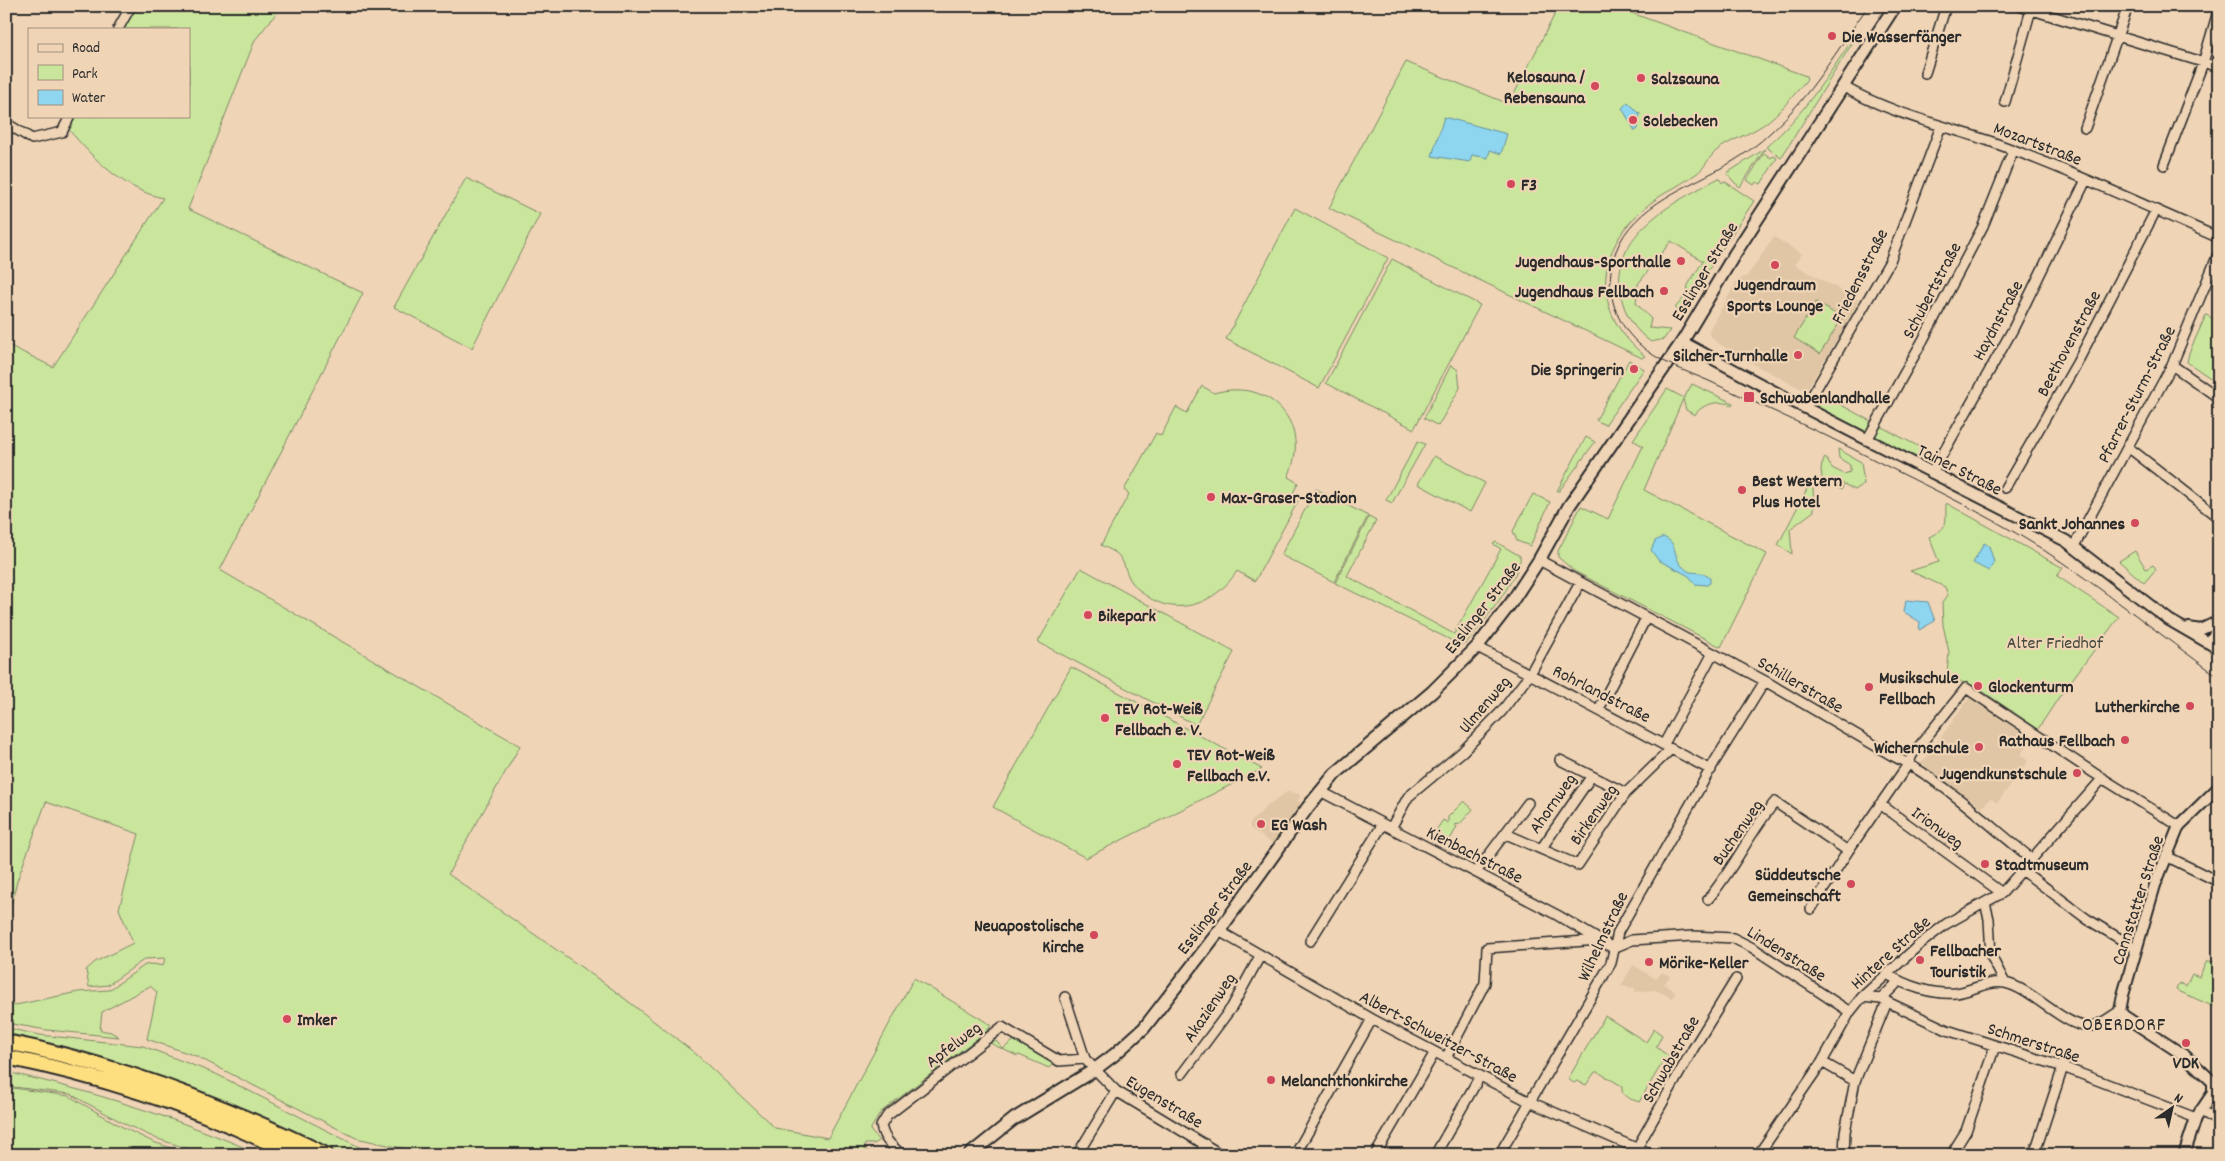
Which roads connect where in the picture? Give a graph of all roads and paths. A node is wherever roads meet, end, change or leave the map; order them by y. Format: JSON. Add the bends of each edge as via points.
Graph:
{"nodes":[{"id":1,"x":131,"y":6,"type":"edge"},
{"id":2,"x":1895,"y":6,"type":"edge"},
{"id":3,"x":1946,"y":6,"type":"edge"},
{"id":4,"x":2018,"y":6,"type":"edge"},
{"id":5,"x":2128,"y":6,"type":"edge"},
{"id":6,"x":2031,"y":8,"type":"edge"},
{"id":7,"x":2219,"y":8,"type":"edge"},
{"id":8,"x":119,"y":28,"type":"edge"},
{"id":9,"x":2117,"y":37,"type":"junction"},
{"id":10,"x":2203,"y":63,"type":"junction"},
{"id":11,"x":2219,"y":67,"type":"edge"},
{"id":12,"x":1925,"y":73,"type":"dead end"},
{"id":13,"x":1844,"y":86,"type":"junction"},
{"id":14,"x":2006,"y":102,"type":"dead end"},
{"id":15,"x":69,"y":118,"type":"edge"},
{"id":16,"x":6,"y":123,"type":"edge"},
{"id":17,"x":1941,"y":126,"type":"junction"},
{"id":18,"x":2085,"y":128,"type":"dead end"},
{"id":19,"x":2013,"y":151,"type":"junction"},
{"id":20,"x":2164,"y":165,"type":"dead end"},
{"id":21,"x":2086,"y":180,"type":"junction"},
{"id":22,"x":2156,"y":210,"type":"junction"},
{"id":23,"x":2219,"y":238,"type":"edge"},
{"id":24,"x":2219,"y":252,"type":"edge"},
{"id":25,"x":1682,"y":342,"type":"junction"},
{"id":26,"x":2172,"y":365,"type":"junction"},
{"id":27,"x":2219,"y":398,"type":"edge"},
{"id":28,"x":1805,"y":408,"type":"junction"},
{"id":29,"x":1867,"y":440,"type":"junction"},
{"id":30,"x":2128,"y":448,"type":"junction"},
{"id":31,"x":1932,"y":473,"type":"junction"},
{"id":32,"x":2005,"y":488,"type":"dead end"},
{"id":33,"x":2219,"y":518,"type":"edge"},
{"id":34,"x":2074,"y":546,"type":"junction"},
{"id":35,"x":1539,"y":560,"type":"junction"},
{"id":36,"x":1580,"y":583,"type":"junction"},
{"id":37,"x":1646,"y":618,"type":"junction"},
{"id":38,"x":2219,"y":621,"type":"edge"},
{"id":39,"x":2179,"y":626,"type":"junction"},
{"id":40,"x":2219,"y":627,"type":"edge"},
{"id":41,"x":2215,"y":646,"type":"edge"},
{"id":42,"x":1477,"y":647,"type":"junction"},
{"id":43,"x":1713,"y":653,"type":"junction"},
{"id":44,"x":1530,"y":674,"type":"junction"},
{"id":45,"x":1765,"y":681,"type":"junction"},
{"id":46,"x":1599,"y":709,"type":"junction"},
{"id":47,"x":1667,"y":746,"type":"junction"},
{"id":48,"x":1560,"y":760,"type":"dead end"},
{"id":49,"x":1909,"y":763,"type":"junction"},
{"id":50,"x":1710,"y":770,"type":"junction"},
{"id":51,"x":1591,"y":777,"type":"junction"},
{"id":52,"x":2103,"y":778,"type":"junction"},
{"id":53,"x":2219,"y":787,"type":"edge"},
{"id":54,"x":1320,"y":791,"type":"junction"},
{"id":55,"x":1626,"y":794,"type":"junction"},
{"id":56,"x":1528,"y":804,"type":"dead end"},
{"id":57,"x":1880,"y":804,"type":"junction"},
{"id":58,"x":1387,"y":826,"type":"junction"},
{"id":59,"x":2179,"y":826,"type":"junction"},
{"id":60,"x":1506,"y":834,"type":"junction"},
{"id":61,"x":1541,"y":849,"type":"junction"},
{"id":62,"x":1848,"y":851,"type":"junction"},
{"id":63,"x":2166,"y":856,"type":"junction"},
{"id":64,"x":2032,"y":859,"type":"junction"},
{"id":65,"x":2022,"y":870,"type":"junction"},
{"id":66,"x":1476,"y":872,"type":"junction"},
{"id":67,"x":2219,"y":882,"type":"edge"},
{"id":68,"x":2002,"y":893,"type":"junction"},
{"id":69,"x":1708,"y":899,"type":"dead end"},
{"id":70,"x":1984,"y":903,"type":"junction"},
{"id":71,"x":1811,"y":909,"type":"dead end"},
{"id":72,"x":1219,"y":931,"type":"junction"},
{"id":73,"x":1600,"y":940,"type":"junction"},
{"id":74,"x":1310,"y":941,"type":"dead end"},
{"id":75,"x":1614,"y":948,"type":"junction"},
{"id":76,"x":2137,"y":949,"type":"junction"},
{"id":77,"x":1260,"y":956,"type":"junction"},
{"id":78,"x":1887,"y":974,"type":"junction"},
{"id":79,"x":1736,"y":979,"type":"dead end"},
{"id":80,"x":1898,"y":982,"type":"junction"},
{"id":81,"x":2005,"y":983,"type":"junction"},
{"id":82,"x":1065,"y":997,"type":"dead end"},
{"id":83,"x":1862,"y":997,"type":"junction"},
{"id":84,"x":1884,"y":1001,"type":"junction"},
{"id":85,"x":2120,"y":1011,"type":"junction"},
{"id":86,"x":1850,"y":1012,"type":"junction"},
{"id":87,"x":1372,"y":1019,"type":"junction"},
{"id":88,"x":6,"y":1042,"type":"edge"},
{"id":89,"x":1995,"y":1046,"type":"junction"},
{"id":90,"x":1435,"y":1052,"type":"junction"},
{"id":91,"x":6,"y":1057,"type":"edge"},
{"id":92,"x":1446,"y":1058,"type":"junction"},
{"id":93,"x":1084,"y":1059,"type":"junction"},
{"id":94,"x":1822,"y":1062,"type":"junction"},
{"id":95,"x":2063,"y":1067,"type":"junction"},
{"id":96,"x":1094,"y":1070,"type":"junction"},
{"id":97,"x":1182,"y":1074,"type":"dead end"},
{"id":98,"x":1480,"y":1076,"type":"junction"},
{"id":99,"x":1855,"y":1081,"type":"junction"},
{"id":100,"x":2216,"y":1088,"type":"edge"},
{"id":101,"x":1116,"y":1091,"type":"junction"},
{"id":102,"x":1530,"y":1102,"type":"junction"},
{"id":103,"x":2198,"y":1114,"type":"junction"},
{"id":104,"x":2219,"y":1122,"type":"edge"},
{"id":105,"x":1204,"y":1144,"type":"junction"},
{"id":106,"x":1635,"y":1151,"type":"edge"},
{"id":107,"x":295,"y":1155,"type":"edge"},
{"id":108,"x":326,"y":1155,"type":"edge"},
{"id":109,"x":902,"y":1155,"type":"edge"},
{"id":110,"x":969,"y":1155,"type":"edge"},
{"id":111,"x":1077,"y":1155,"type":"edge"},
{"id":112,"x":1199,"y":1155,"type":"edge"},
{"id":113,"x":1222,"y":1155,"type":"edge"},
{"id":114,"x":1295,"y":1155,"type":"edge"},
{"id":115,"x":1376,"y":1155,"type":"edge"},
{"id":116,"x":1435,"y":1155,"type":"edge"},
{"id":117,"x":1499,"y":1155,"type":"edge"},
{"id":118,"x":1652,"y":1155,"type":"edge"},
{"id":119,"x":1758,"y":1155,"type":"edge"},
{"id":120,"x":1844,"y":1155,"type":"edge"},
{"id":121,"x":1951,"y":1155,"type":"edge"},
{"id":122,"x":2034,"y":1155,"type":"edge"},
{"id":123,"x":2184,"y":1155,"type":"edge"}],
"edges":[{"from":1,"to":8,"type":"street"},
{"from":2,"to":13,"type":"main road","name":"Esslinger Straße"},
{"from":3,"to":12,"type":"street"},
{"from":4,"to":6,"type":"street"},
{"from":5,"to":9,"type":"street"},
{"from":6,"to":9,"type":"street"},
{"from":6,"to":14,"type":"street"},
{"from":7,"to":10,"type":"street"},
{"from":9,"to":10,"type":"street"},
{"from":9,"to":18,"type":"street"},
{"from":10,"to":11,"type":"street"},
{"from":10,"to":20,"type":"street"},
{"from":13,"to":17,"type":"street","name":"Mozartstraße"},
{"from":13,"to":25,"type":"main road","name":"Esslinger Straße","via":[[1734,255]]},
{"from":15,"to":16,"type":"street","via":[[62,132],[32,139]]},
{"from":17,"to":19,"type":"street","name":"Mozartstraße"},
{"from":17,"to":28,"type":"street","name":"Friedensstraße","via":[[1890,261]]},
{"from":19,"to":21,"type":"street","name":"Mozartstraße"},
{"from":19,"to":29,"type":"street","name":"Schubertstraße","via":[[1983,226]]},
{"from":21,"to":22,"type":"street","name":"Mozartstraße"},
{"from":21,"to":31,"type":"street","name":"Haydnstraße","via":[[2012,329]]},
{"from":22,"to":23,"type":"street","name":"Mozartstraße"},
{"from":22,"to":32,"type":"street","name":"Beethovenstraße","via":[[2077,363]]},
{"from":24,"to":26,"type":"street","name":"Pfarrer-Sturm-Straße"},
{"from":25,"to":28,"type":"street","name":"Tainer Straße"},
{"from":25,"to":35,"type":"main road","name":"Esslinger Straße","via":[[1569,506]]},
{"from":26,"to":27,"type":"street"},
{"from":26,"to":30,"type":"street","name":"Pfarrer-Sturm-Straße"},
{"from":28,"to":29,"type":"street","name":"Tainer Straße"},
{"from":29,"to":31,"type":"street","name":"Tainer Straße"},
{"from":30,"to":33,"type":"street"},
{"from":30,"to":34,"type":"street","name":"Pfarrer-Sturm-Straße"},
{"from":31,"to":34,"type":"street","name":"Tainer Straße"},
{"from":34,"to":39,"type":"street","name":"Tainer Straße"},
{"from":35,"to":36,"type":"street","name":"Schillerstraße"},
{"from":35,"to":42,"type":"main road","name":"Esslinger Straße"},
{"from":36,"to":37,"type":"street","name":"Schillerstraße"},
{"from":36,"to":44,"type":"street","name":"Ulmenweg"},
{"from":37,"to":43,"type":"street","name":"Schillerstraße"},
{"from":37,"to":46,"type":"street"},
{"from":38,"to":39,"type":"street","via":[[2200,630]]},
{"from":39,"to":41,"type":"street","name":"Tainer Straße"},
{"from":40,"to":41,"type":"street","via":[[2212,638]]},
{"from":42,"to":44,"type":"street","name":"Rohrlandstraße"},
{"from":42,"to":54,"type":"main road","name":"Esslinger Straße","via":[[1432,692],[1353,758]]},
{"from":43,"to":45,"type":"street","name":"Schillerstraße"},
{"from":43,"to":47,"type":"street","name":"Birkenweg"},
{"from":44,"to":46,"type":"street","name":"Rohrlandstraße"},
{"from":44,"to":58,"type":"street","name":"Ulmenweg","via":[[1484,731],[1408,797]]},
{"from":45,"to":49,"type":"street","name":"Schillerstraße"},
{"from":45,"to":50,"type":"street","name":"Wilhelmstraße"},
{"from":46,"to":47,"type":"street","name":"Rohrlandstraße"},
{"from":47,"to":50,"type":"street","name":"Rohrlandstraße"},
{"from":47,"to":55,"type":"street","name":"Birkenweg"},
{"from":48,"to":51,"type":"street"},
{"from":49,"to":52,"type":"street","via":[[1966,688]]},
{"from":49,"to":57,"type":"street"},
{"from":49,"to":64,"type":"street","name":"Schillerstraße"},
{"from":50,"to":75,"type":"street","name":"Wilhelmstraße","via":[[1618,932]]},
{"from":51,"to":55,"type":"street"},
{"from":51,"to":61,"type":"street","name":"Ahornweg"},
{"from":52,"to":59,"type":"street"},
{"from":52,"to":64,"type":"street","name":"Hintere Straße"},
{"from":53,"to":59,"type":"street","name":"Cannstatter Straße"},
{"from":54,"to":58,"type":"street","name":"Kienbachstraße"},
{"from":54,"to":72,"type":"main road","name":"Esslinger Straße"},
{"from":55,"to":61,"type":"street","name":"Birkenweg","via":[[1578,866]]},
{"from":56,"to":60,"type":"street"},
{"from":57,"to":62,"type":"street"},
{"from":57,"to":68,"type":"street","name":"Irionweg"},
{"from":58,"to":66,"type":"street","name":"Kienbachstraße"},
{"from":58,"to":74,"type":"street","name":"Ulmenweg"},
{"from":59,"to":63,"type":"street","name":"Cannstatter Straße"},
{"from":60,"to":61,"type":"street","name":"Birkenweg"},
{"from":60,"to":66,"type":"street"},
{"from":62,"to":69,"type":"street","name":"Buchenweg","via":[[1775,802]]},
{"from":62,"to":71,"type":"street"},
{"from":63,"to":67,"type":"street"},
{"from":63,"to":76,"type":"street","name":"Cannstatter Straße"},
{"from":64,"to":65,"type":"street","name":"Hintere Straße"},
{"from":65,"to":68,"type":"street","name":"Hintere Straße"},
{"from":65,"to":76,"type":"street","via":[[2087,919]]},
{"from":66,"to":73,"type":"street","name":"Kienbachstraße"},
{"from":68,"to":70,"type":"street","name":"Hintere Straße"},
{"from":70,"to":78,"type":"street","name":"Hintere Straße","via":[[1946,924]]},
{"from":70,"to":81,"type":"street","via":[[1989,920],[1991,956]]},
{"from":72,"to":77,"type":"street","name":"Albert-Schweitzer-Straße"},
{"from":72,"to":96,"type":"main road","name":"Esslinger Straße","via":[[1144,1028]]},
{"from":73,"to":75,"type":"street","name":"Kienbachstraße"},
{"from":73,"to":92,"type":"street","via":[[1487,948],[1485,983]]},
{"from":75,"to":86,"type":"street","name":"Lindenstraße","via":[[1632,940],[1725,937],[1744,943]]},
{"from":75,"to":102,"type":"street","name":"Wilhelmstraße","via":[[1611,962]]},
{"from":76,"to":85,"type":"street","name":"Cannstatter Straße"},
{"from":77,"to":87,"type":"street","name":"Albert-Schweitzer-Straße"},
{"from":77,"to":97,"type":"street","name":"Akazienweg","via":[[1232,1007]]},
{"from":78,"to":80,"type":"street"},
{"from":78,"to":83,"type":"street","name":"Hintere Straße"},
{"from":79,"to":106,"type":"street","name":"Schwabstraße"},
{"from":80,"to":81,"type":"street","via":[[1924,990],[1956,993]]},
{"from":80,"to":84,"type":"street","name":"Hintere Straße"},
{"from":81,"to":85,"type":"street","via":[[2026,992],[2079,1026],[2103,1022]]},
{"from":82,"to":93,"type":"street"},
{"from":83,"to":84,"type":"street","name":"Schmerstraße"},
{"from":83,"to":86,"type":"street","name":"Hintere Straße"},
{"from":84,"to":89,"type":"street","name":"Schmerstraße","via":[[1948,1030]]},
{"from":84,"to":99,"type":"street"},
{"from":85,"to":100,"type":"street","via":[[2185,1056],[2208,1076]]},
{"from":86,"to":94,"type":"street","name":"Hintere Straße"},
{"from":87,"to":90,"type":"street","name":"Albert-Schweitzer-Straße"},
{"from":87,"to":114,"type":"street"},
{"from":88,"to":108,"type":"highway","via":[[76,1058],[166,1087],[245,1117]]},
{"from":89,"to":95,"type":"street","name":"Schmerstraße"},
{"from":89,"to":121,"type":"street","via":[[1966,1131]]},
{"from":90,"to":92,"type":"street","name":"Albert-Schweitzer-Straße"},
{"from":90,"to":115,"type":"street"},
{"from":91,"to":107,"type":"highway","via":[[173,1103]]},
{"from":92,"to":98,"type":"street","name":"Albert-Schweitzer-Straße"},
{"from":93,"to":96,"type":"street"},
{"from":93,"to":109,"type":"street","name":"Apfelweg","via":[[1059,1062],[1002,1027],[887,1116],[881,1126],[883,1135]]},
{"from":94,"to":99,"type":"street"},
{"from":94,"to":119,"type":"street","name":"Hintere Straße"},
{"from":95,"to":103,"type":"street","name":"Schmerstraße"},
{"from":95,"to":122,"type":"street"},
{"from":96,"to":101,"type":"street","name":"Eugenstraße"},
{"from":96,"to":110,"type":"main road","name":"Esslinger Straße","via":[[1014,1119]]},
{"from":98,"to":102,"type":"street","name":"Albert-Schweitzer-Straße"},
{"from":98,"to":116,"type":"street"},
{"from":99,"to":120,"type":"street"},
{"from":100,"to":103,"type":"street"},
{"from":101,"to":105,"type":"street","name":"Eugenstraße"},
{"from":101,"to":111,"type":"street"},
{"from":102,"to":106,"type":"street","name":"Albert-Schweitzer-Straße"},
{"from":102,"to":117,"type":"street","name":"Wilhelmstraße"},
{"from":103,"to":104,"type":"street","name":"Schmerstraße"},
{"from":103,"to":123,"type":"street"},
{"from":105,"to":112,"type":"street"},
{"from":105,"to":113,"type":"street","name":"Eugenstraße"},
{"from":106,"to":118,"type":"street","name":"Albert-Schweitzer-Straße"}]}
